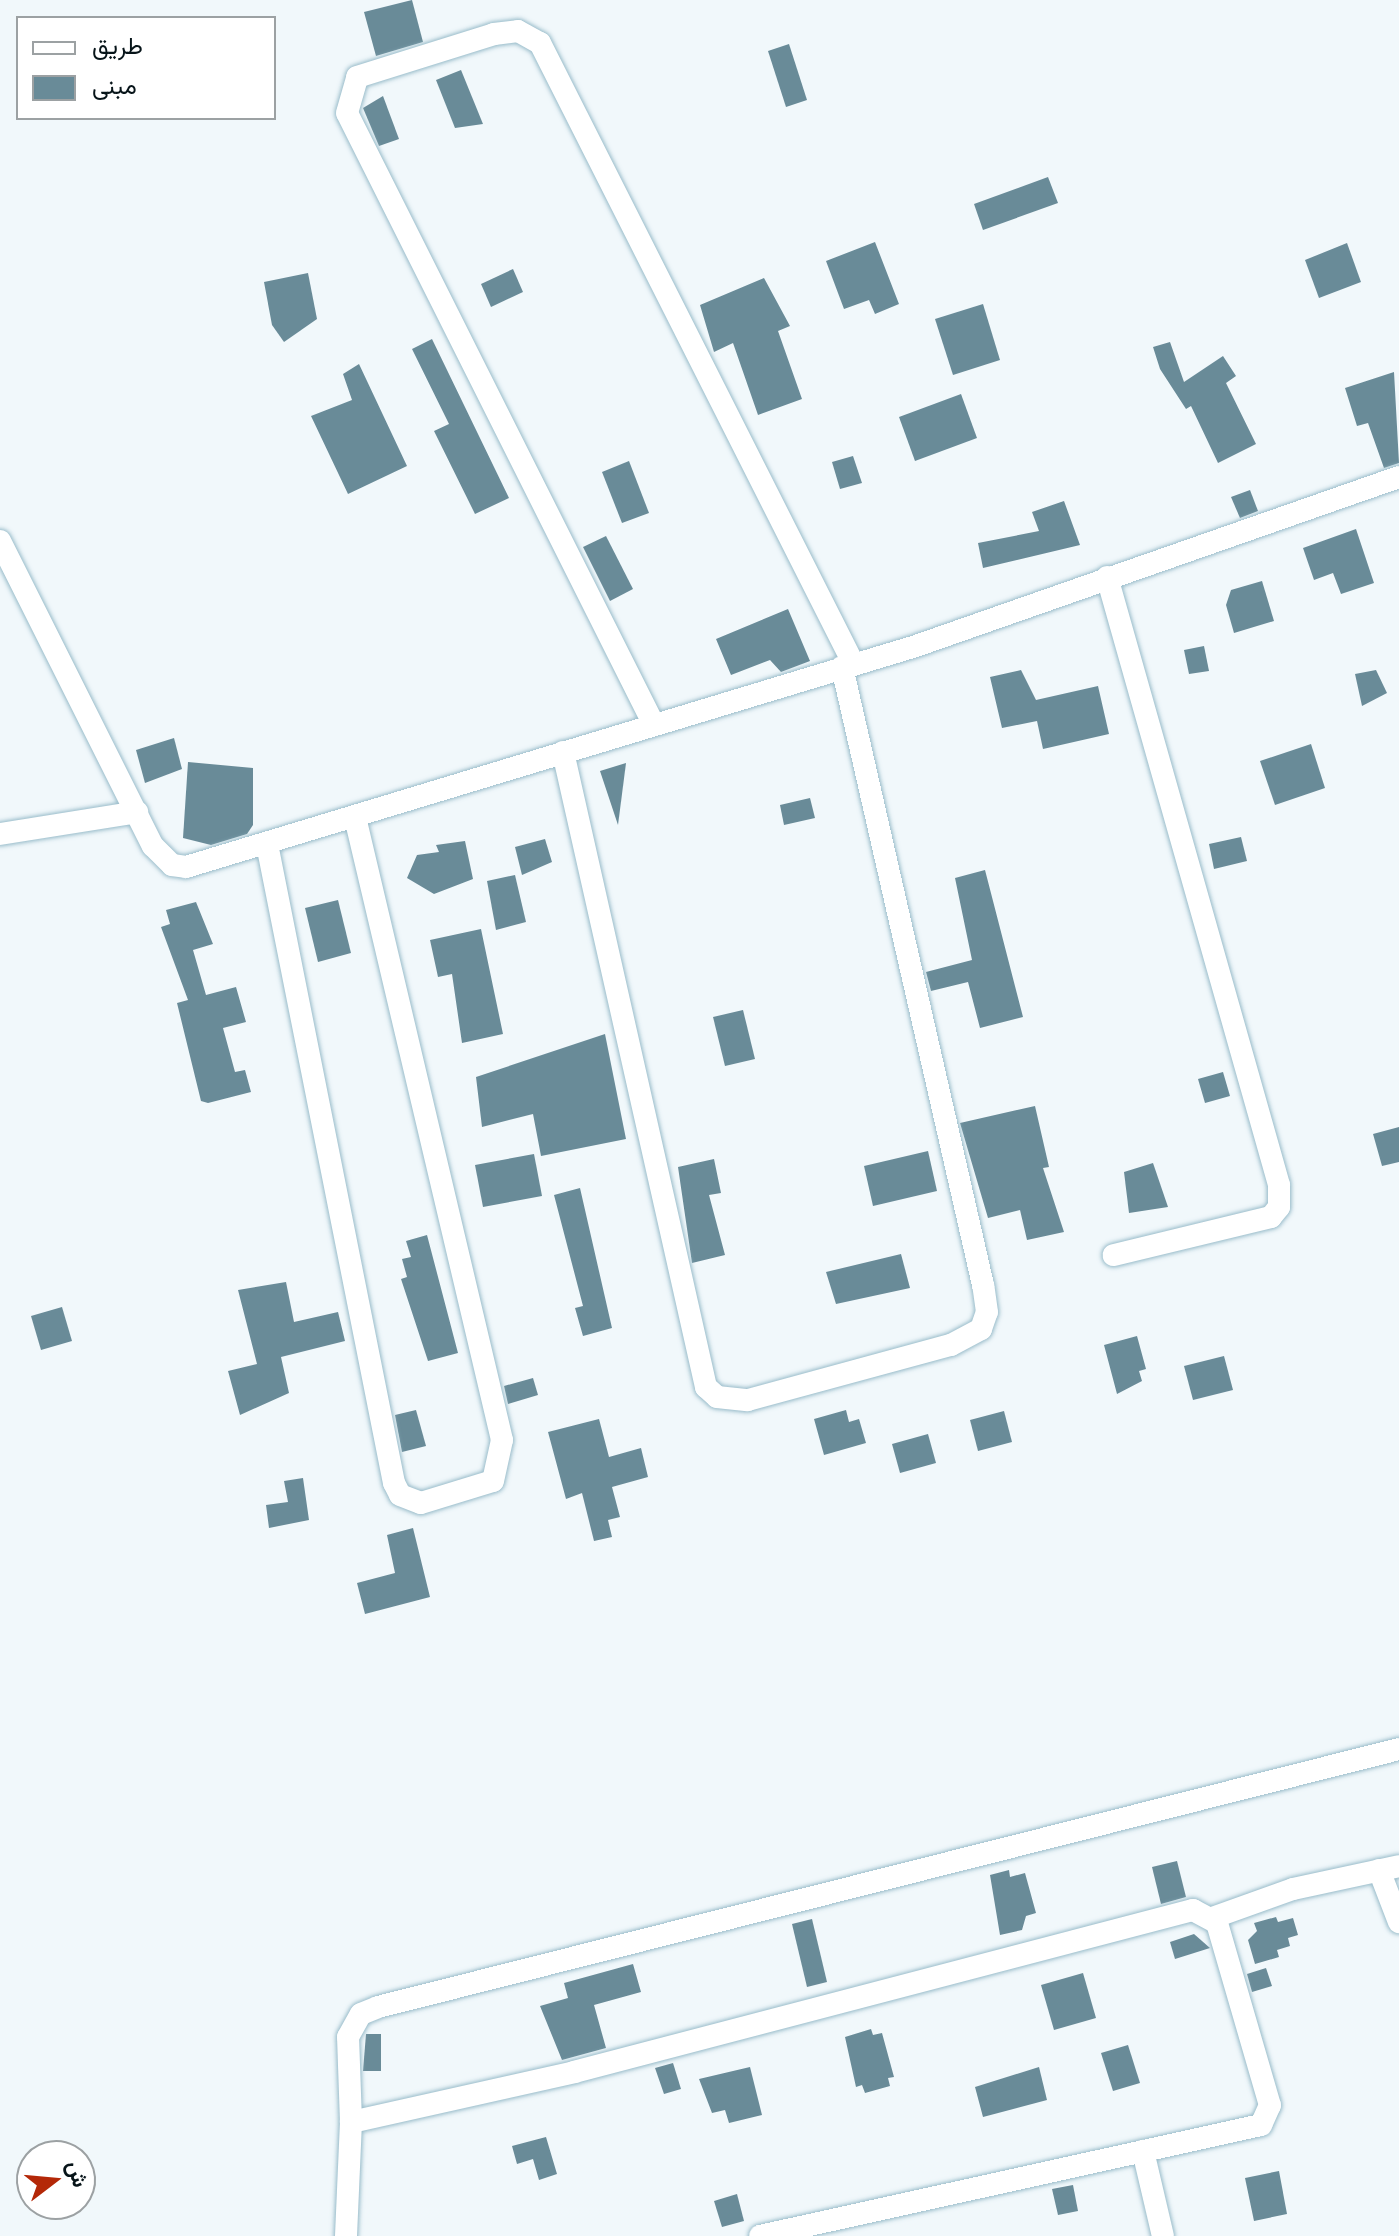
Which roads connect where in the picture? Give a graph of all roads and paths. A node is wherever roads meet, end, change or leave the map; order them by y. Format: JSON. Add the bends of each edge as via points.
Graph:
{"nodes":[{"id":1,"x":1399,"y":477,"type":"edge"},
{"id":2,"x":0,"y":541,"type":"edge"},
{"id":3,"x":1107,"y":577,"type":"junction"},
{"id":4,"x":847,"y":665,"type":"junction"},
{"id":5,"x":653,"y":723,"type":"junction"},
{"id":6,"x":563,"y":752,"type":"junction"},
{"id":7,"x":137,"y":812,"type":"junction"},
{"id":8,"x":355,"y":817,"type":"junction"},
{"id":9,"x":0,"y":834,"type":"edge"},
{"id":10,"x":267,"y":844,"type":"junction"},
{"id":11,"x":1114,"y":1255,"type":"dead end"},
{"id":12,"x":1399,"y":1749,"type":"edge"},
{"id":13,"x":1389,"y":1868,"type":"edge"},
{"id":14,"x":1212,"y":1918,"type":"junction"},
{"id":15,"x":1399,"y":1922,"type":"edge"},
{"id":16,"x":351,"y":2122,"type":"junction"},
{"id":17,"x":1143,"y":2151,"type":"junction"},
{"id":18,"x":346,"y":2236,"type":"edge"},
{"id":19,"x":760,"y":2236,"type":"edge"},
{"id":20,"x":1163,"y":2236,"type":"edge"}],
"edges":[{"from":1,"to":3,"type":"street"},
{"from":2,"to":7,"type":"street"},
{"from":3,"to":4,"type":"street"},
{"from":3,"to":11,"type":"street","via":[[1279,1185],[1279,1207],[1271,1217]]},
{"from":4,"to":5,"type":"street"},
{"from":4,"to":5,"type":"street","via":[[540,43],[518,31],[494,34],[357,77],[347,113]]},
{"from":4,"to":6,"type":"street","via":[[983,1285],[987,1312],[981,1329],[951,1345],[748,1400],[717,1397],[706,1387]]},
{"from":5,"to":6,"type":"street"},
{"from":6,"to":8,"type":"street"},
{"from":7,"to":9,"type":"street"},
{"from":7,"to":10,"type":"street","via":[[160,856],[172,865],[186,867]]},
{"from":8,"to":10,"type":"street"},
{"from":8,"to":10,"type":"street","via":[[504,1457],[493,1481],[421,1503],[400,1495],[394,1483]]},
{"from":12,"to":16,"type":"street","via":[[378,2007],[361,2014],[348,2037]]},
{"from":13,"to":14,"type":"street","via":[[1293,1889]]},
{"from":13,"to":15,"type":"street"},
{"from":14,"to":16,"type":"street","via":[[1193,1910],[574,2072]]},
{"from":14,"to":17,"type":"street","via":[[1227,1942],[1270,2113],[1250,2130]]},
{"from":16,"to":18,"type":"street"},
{"from":17,"to":19,"type":"street"},
{"from":17,"to":20,"type":"street"}]}
